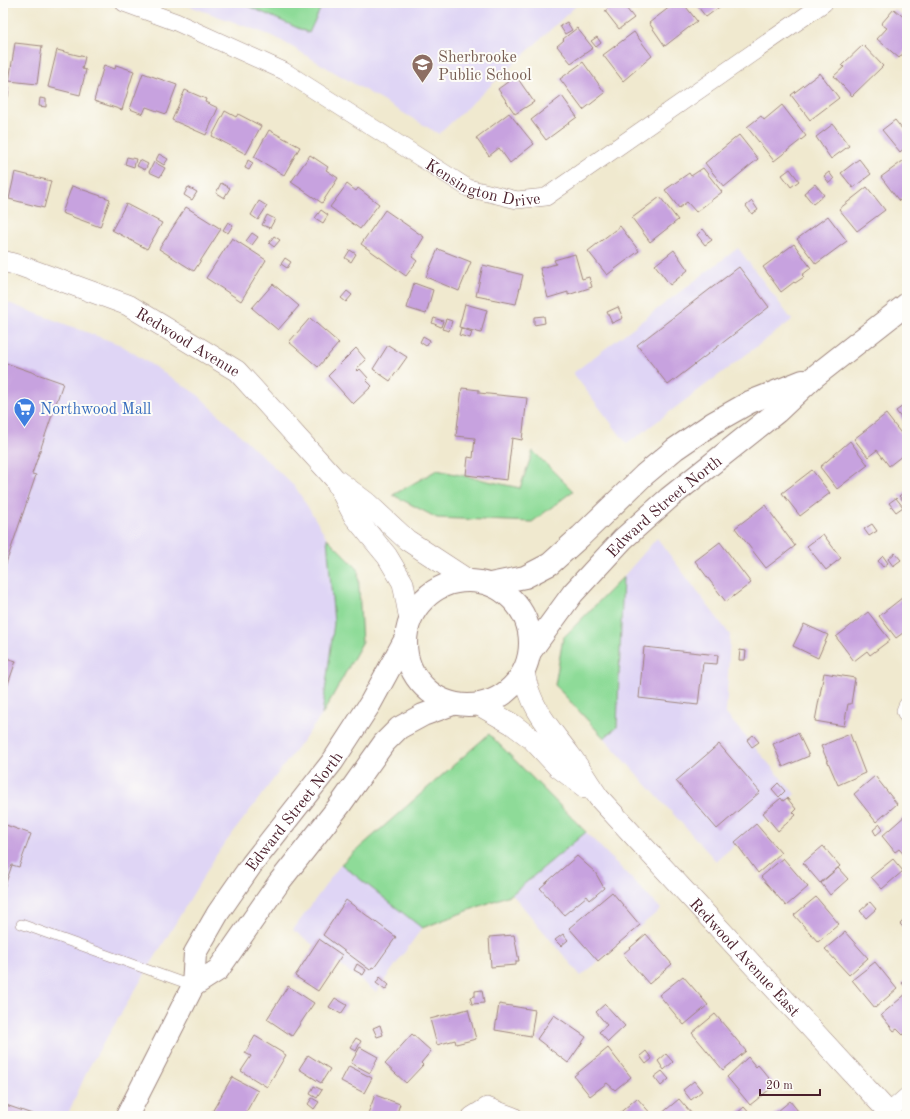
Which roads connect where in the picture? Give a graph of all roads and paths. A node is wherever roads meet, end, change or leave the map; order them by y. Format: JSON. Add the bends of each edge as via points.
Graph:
{"nodes":[{"id":1,"x":124,"y":3,"type":"edge"},
{"id":2,"x":824,"y":3,"type":"edge"},
{"id":3,"x":3,"y":261,"type":"edge"},
{"id":4,"x":907,"y":304,"type":"edge"},
{"id":5,"x":814,"y":377,"type":"junction"},
{"id":6,"x":335,"y":479,"type":"junction"},
{"id":7,"x":468,"y":580,"type":"junction"},
{"id":8,"x":490,"y":584,"type":"junction"},
{"id":9,"x":408,"y":629,"type":"junction"},
{"id":10,"x":530,"y":652,"type":"junction"},
{"id":11,"x":524,"y":672,"type":"junction"},
{"id":12,"x":453,"y":704,"type":"junction"},
{"id":13,"x":479,"y":705,"type":"junction"},
{"id":14,"x":907,"y":706,"type":"edge"},
{"id":15,"x":907,"y":715,"type":"edge"},
{"id":16,"x":599,"y":798,"type":"junction"},
{"id":17,"x":21,"y":924,"type":"dead end"},
{"id":18,"x":193,"y":986,"type":"junction"},
{"id":19,"x":907,"y":1096,"type":"edge"},
{"id":20,"x":888,"y":1115,"type":"edge"},
{"id":21,"x":127,"y":1116,"type":"edge"},
{"id":22,"x":470,"y":1116,"type":"edge"},
{"id":23,"x":514,"y":1116,"type":"edge"}],
"edges":[{"from":1,"to":2,"type":"street","name":"Kensington Drive","via":[[176,22],[284,71],[468,188],[517,200],[546,197]]},
{"from":3,"to":6,"type":"street","name":"Redwood Avenue","via":[[128,305],[238,371]]},
{"from":4,"to":5,"type":"main road","name":"Edward Street North"},
{"from":5,"to":8,"type":"main road","name":"Edward Street North","via":[[750,402],[713,423],[675,449],[644,475],[550,564],[525,577]]},
{"from":5,"to":10,"type":"main road","name":"Edward Street North","via":[[777,412],[669,498],[623,539],[573,593]]},
{"from":6,"to":7,"type":"street","name":"Redwood Avenue","via":[[367,503],[407,540]]},
{"from":6,"to":9,"type":"street","name":"Redwood Avenue","via":[[354,516],[387,556],[403,583]]},
{"from":7,"to":8,"type":"main road"},
{"from":7,"to":9,"type":"main road","via":[[450,583],[433,591],[419,604]]},
{"from":8,"to":10,"type":"main road","via":[[508,594],[522,610],[530,630]]},
{"from":9,"to":12,"type":"main road","via":[[407,655],[416,677],[437,697]]},
{"from":9,"to":18,"type":"main road","name":"Edward Street North","via":[[370,704],[333,761],[252,864],[218,913],[195,953]]},
{"from":10,"to":11,"type":"main road"},
{"from":11,"to":13,"type":"main road","via":[[513,687],[497,698]]},
{"from":11,"to":16,"type":"street","name":"Redwood Avenue East","via":[[527,690],[547,727],[571,756]]},
{"from":12,"to":13,"type":"main road"},
{"from":12,"to":18,"type":"main road","name":"Edward Street North","via":[[411,721],[399,728],[384,743],[340,805],[280,881],[218,970]]},
{"from":13,"to":16,"type":"street","name":"Redwood Avenue East","via":[[532,739],[558,767]]},
{"from":14,"to":15,"type":"street"},
{"from":16,"to":20,"type":"street","name":"Redwood Avenue East"},
{"from":17,"to":18,"type":"lane"},
{"from":18,"to":21,"type":"main road","name":"Edward Street North"},
{"from":19,"to":20,"type":"street"},
{"from":22,"to":23,"type":"street","via":[[487,1106]]}]}
